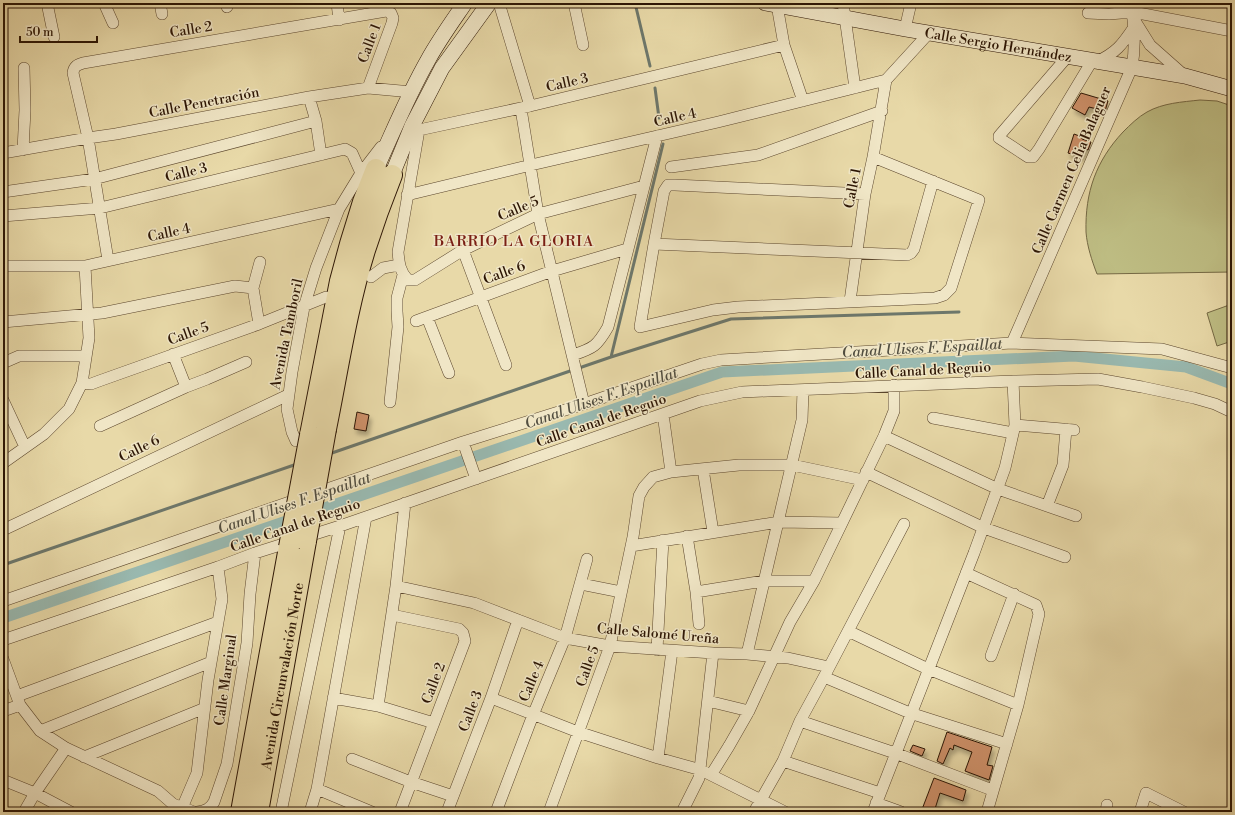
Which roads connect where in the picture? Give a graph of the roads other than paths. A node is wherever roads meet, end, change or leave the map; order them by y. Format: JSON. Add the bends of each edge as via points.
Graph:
{"nodes":[{"id":1,"x":48,"y":3,"type":"edge"},
{"id":2,"x":104,"y":3,"type":"edge"},
{"id":3,"x":160,"y":3,"type":"edge"},
{"id":4,"x":337,"y":3,"type":"edge"},
{"id":5,"x":465,"y":3,"type":"edge"},
{"id":6,"x":489,"y":3,"type":"edge"},
{"id":7,"x":499,"y":3,"type":"edge"},
{"id":8,"x":574,"y":3,"type":"edge"},
{"id":9,"x":843,"y":3,"type":"edge"},
{"id":10,"x":771,"y":4,"type":"edge"},
{"id":11,"x":913,"y":4,"type":"edge"},
{"id":12,"x":386,"y":11,"type":"joint"},
{"id":13,"x":1088,"y":13,"type":"dead end"},
{"id":14,"x":162,"y":14,"type":"dead end"},
{"id":15,"x":1133,"y":15,"type":"edge"},
{"id":16,"x":845,"y":18,"type":"junction"},
{"id":17,"x":339,"y":20,"type":"junction"},
{"id":18,"x":113,"y":23,"type":"dead end"},
{"id":19,"x":905,"y":30,"type":"junction"},
{"id":20,"x":1232,"y":31,"type":"edge"},
{"id":21,"x":929,"y":33,"type":"junction"},
{"id":22,"x":54,"y":37,"type":"dead end"},
{"id":23,"x":583,"y":45,"type":"dead end"},
{"id":24,"x":784,"y":45,"type":"junction"},
{"id":25,"x":1068,"y":56,"type":"junction"},
{"id":26,"x":1093,"y":61,"type":"junction"},
{"id":27,"x":1132,"y":67,"type":"junction"},
{"id":28,"x":24,"y":68,"type":"dead end"},
{"id":29,"x":1185,"y":76,"type":"junction"},
{"id":30,"x":886,"y":80,"type":"junction"},
{"id":31,"x":368,"y":88,"type":"junction"},
{"id":32,"x":855,"y":88,"type":"junction"},
{"id":33,"x":1232,"y":89,"type":"edge"},
{"id":34,"x":412,"y":92,"type":"junction"},
{"id":35,"x":309,"y":97,"type":"junction"},
{"id":36,"x":803,"y":102,"type":"junction"},
{"id":37,"x":525,"y":107,"type":"junction"},
{"id":38,"x":882,"y":111,"type":"junction"},
{"id":39,"x":316,"y":121,"type":"junction"},
{"id":40,"x":416,"y":128,"type":"junction"},
{"id":41,"x":657,"y":136,"type":"junction"},
{"id":42,"x":88,"y":138,"type":"junction"},
{"id":43,"x":23,"y":150,"type":"junction"},
{"id":44,"x":3,"y":153,"type":"edge"},
{"id":45,"x":321,"y":155,"type":"junction"},
{"id":46,"x":873,"y":157,"type":"junction"},
{"id":47,"x":530,"y":165,"type":"junction"},
{"id":48,"x":671,"y":167,"type":"dead end"},
{"id":49,"x":376,"y":172,"type":"junction"},
{"id":50,"x":94,"y":179,"type":"junction"},
{"id":51,"x":933,"y":181,"type":"junction"},
{"id":52,"x":644,"y":186,"type":"junction"},
{"id":53,"x":3,"y":192,"type":"edge"},
{"id":54,"x":407,"y":194,"type":"junction"},
{"id":55,"x":865,"y":194,"type":"junction"},
{"id":56,"x":100,"y":208,"type":"junction"},
{"id":57,"x":339,"y":209,"type":"junction"},
{"id":58,"x":538,"y":214,"type":"junction"},
{"id":59,"x":3,"y":216,"type":"edge"},
{"id":60,"x":654,"y":244,"type":"junction"},
{"id":61,"x":627,"y":249,"type":"junction"},
{"id":62,"x":463,"y":250,"type":"junction"},
{"id":63,"x":856,"y":252,"type":"junction"},
{"id":64,"x":108,"y":260,"type":"junction"},
{"id":65,"x":260,"y":262,"type":"dead end"},
{"id":66,"x":3,"y":266,"type":"edge"},
{"id":67,"x":85,"y":266,"type":"junction"},
{"id":68,"x":401,"y":270,"type":"junction"},
{"id":69,"x":552,"y":271,"type":"junction"},
{"id":70,"x":371,"y":277,"type":"dead end"},
{"id":71,"x":253,"y":288,"type":"junction"},
{"id":72,"x":481,"y":296,"type":"junction"},
{"id":73,"x":326,"y":297,"type":"dead end"},
{"id":74,"x":850,"y":301,"type":"junction"},
{"id":75,"x":304,"y":307,"type":"junction"},
{"id":76,"x":89,"y":314,"type":"junction"},
{"id":77,"x":427,"y":317,"type":"junction"},
{"id":78,"x":416,"y":321,"type":"dead end"},
{"id":79,"x":3,"y":322,"type":"edge"},
{"id":80,"x":260,"y":324,"type":"junction"},
{"id":81,"x":1012,"y":343,"type":"junction"},
{"id":82,"x":173,"y":354,"type":"junction"},
{"id":83,"x":86,"y":356,"type":"junction"},
{"id":84,"x":574,"y":360,"type":"junction"},
{"id":85,"x":246,"y":362,"type":"dead end"},
{"id":86,"x":3,"y":363,"type":"edge"},
{"id":87,"x":506,"y":365,"type":"dead end"},
{"id":88,"x":1232,"y":368,"type":"edge"},
{"id":89,"x":449,"y":373,"type":"dead end"},
{"id":90,"x":1013,"y":381,"type":"junction"},
{"id":91,"x":82,"y":383,"type":"junction"},
{"id":92,"x":894,"y":385,"type":"junction"},
{"id":93,"x":186,"y":387,"type":"junction"},
{"id":94,"x":803,"y":390,"type":"junction"},
{"id":95,"x":288,"y":395,"type":"junction"},
{"id":96,"x":3,"y":400,"type":"edge"},
{"id":97,"x":390,"y":402,"type":"dead end"},
{"id":98,"x":584,"y":404,"type":"junction"},
{"id":99,"x":1232,"y":412,"type":"edge"},
{"id":100,"x":663,"y":414,"type":"junction"},
{"id":101,"x":7,"y":415,"type":"edge"},
{"id":102,"x":933,"y":418,"type":"dead end"},
{"id":103,"x":100,"y":426,"type":"dead end"},
{"id":104,"x":1014,"y":429,"type":"junction"},
{"id":105,"x":311,"y":435,"type":"junction"},
{"id":106,"x":884,"y":436,"type":"junction"},
{"id":107,"x":25,"y":447,"type":"junction"},
{"id":108,"x":465,"y":447,"type":"junction"},
{"id":109,"x":3,"y":463,"type":"edge"},
{"id":110,"x":792,"y":465,"type":"junction"},
{"id":111,"x":703,"y":469,"type":"junction"},
{"id":112,"x":671,"y":472,"type":"junction"},
{"id":113,"x":475,"y":476,"type":"junction"},
{"id":114,"x":864,"y":476,"type":"junction"},
{"id":115,"x":998,"y":489,"type":"junction"},
{"id":116,"x":405,"y":503,"type":"junction"},
{"id":117,"x":1048,"y":506,"type":"junction"},
{"id":118,"x":1076,"y":516,"type":"dead end"},
{"id":119,"x":366,"y":517,"type":"junction"},
{"id":120,"x":779,"y":522,"type":"junction"},
{"id":121,"x":842,"y":523,"type":"junction"},
{"id":122,"x":904,"y":524,"type":"dead end"},
{"id":123,"x":340,"y":526,"type":"junction"},
{"id":124,"x":984,"y":528,"type":"junction"},
{"id":125,"x":3,"y":530,"type":"edge"},
{"id":126,"x":713,"y":532,"type":"junction"},
{"id":127,"x":687,"y":536,"type":"junction"},
{"id":128,"x":663,"y":540,"type":"junction"},
{"id":129,"x":298,"y":544,"type":"junction"},
{"id":130,"x":631,"y":546,"type":"junction"},
{"id":131,"x":255,"y":553,"type":"junction"},
{"id":132,"x":1065,"y":557,"type":"dead end"},
{"id":133,"x":587,"y":559,"type":"dead end"},
{"id":134,"x":218,"y":567,"type":"junction"},
{"id":135,"x":966,"y":573,"type":"junction"},
{"id":136,"x":764,"y":581,"type":"junction"},
{"id":137,"x":814,"y":581,"type":"junction"},
{"id":138,"x":581,"y":584,"type":"junction"},
{"id":139,"x":396,"y":586,"type":"junction"},
{"id":140,"x":621,"y":592,"type":"junction"},
{"id":141,"x":696,"y":592,"type":"junction"},
{"id":142,"x":1014,"y":594,"type":"junction"},
{"id":143,"x":3,"y":600,"type":"edge"},
{"id":144,"x":392,"y":615,"type":"junction"},
{"id":145,"x":518,"y":620,"type":"junction"},
{"id":146,"x":218,"y":622,"type":"junction"},
{"id":147,"x":698,"y":624,"type":"dead end"},
{"id":148,"x":848,"y":631,"type":"junction"},
{"id":149,"x":565,"y":638,"type":"junction"},
{"id":150,"x":3,"y":640,"type":"edge"},
{"id":151,"x":610,"y":646,"type":"junction"},
{"id":152,"x":657,"y":650,"type":"junction"},
{"id":153,"x":672,"y":651,"type":"junction"},
{"id":154,"x":713,"y":653,"type":"junction"},
{"id":155,"x":746,"y":654,"type":"junction"},
{"id":156,"x":991,"y":656,"type":"dead end"},
{"id":157,"x":774,"y":657,"type":"junction"},
{"id":158,"x":3,"y":659,"type":"edge"},
{"id":159,"x":211,"y":662,"type":"junction"},
{"id":160,"x":928,"y":668,"type":"junction"},
{"id":161,"x":827,"y":672,"type":"junction"},
{"id":162,"x":333,"y":698,"type":"junction"},
{"id":163,"x":491,"y":698,"type":"junction"},
{"id":164,"x":19,"y":701,"type":"junction"},
{"id":165,"x":708,"y":701,"type":"junction"},
{"id":166,"x":1018,"y":705,"type":"junction"},
{"id":167,"x":378,"y":706,"type":"junction"},
{"id":168,"x":205,"y":708,"type":"junction"},
{"id":169,"x":749,"y":710,"type":"junction"},
{"id":170,"x":3,"y":711,"type":"edge"},
{"id":171,"x":910,"y":714,"type":"junction"},
{"id":172,"x":533,"y":715,"type":"junction"},
{"id":173,"x":800,"y":721,"type":"junction"},
{"id":174,"x":434,"y":723,"type":"junction"},
{"id":175,"x":40,"y":732,"type":"junction"},
{"id":176,"x":578,"y":732,"type":"junction"},
{"id":177,"x":1007,"y":744,"type":"junction"},
{"id":178,"x":66,"y":748,"type":"junction"},
{"id":179,"x":895,"y":754,"type":"junction"},
{"id":180,"x":84,"y":756,"type":"junction"},
{"id":181,"x":658,"y":758,"type":"junction"},
{"id":182,"x":352,"y":759,"type":"dead end"},
{"id":183,"x":783,"y":761,"type":"junction"},
{"id":184,"x":701,"y":770,"type":"junction"},
{"id":185,"x":711,"y":775,"type":"junction"},
{"id":186,"x":3,"y":780,"type":"edge"},
{"id":187,"x":411,"y":782,"type":"junction"},
{"id":188,"x":317,"y":789,"type":"junction"},
{"id":189,"x":992,"y":790,"type":"junction"},
{"id":190,"x":35,"y":793,"type":"junction"},
{"id":191,"x":453,"y":796,"type":"junction"},
{"id":192,"x":761,"y":799,"type":"junction"},
{"id":193,"x":876,"y":803,"type":"edge"},
{"id":194,"x":175,"y":808,"type":"edge"},
{"id":195,"x":24,"y":812,"type":"edge"},
{"id":196,"x":71,"y":812,"type":"edge"},
{"id":197,"x":194,"y":812,"type":"edge"},
{"id":198,"x":197,"y":812,"type":"edge"},
{"id":199,"x":241,"y":812,"type":"edge"},
{"id":200,"x":258,"y":812,"type":"edge"},
{"id":201,"x":281,"y":812,"type":"edge"},
{"id":202,"x":310,"y":812,"type":"edge"},
{"id":203,"x":372,"y":812,"type":"edge"},
{"id":204,"x":400,"y":812,"type":"edge"},
{"id":205,"x":447,"y":812,"type":"edge"},
{"id":206,"x":496,"y":812,"type":"edge"},
{"id":207,"x":549,"y":812,"type":"edge"},
{"id":208,"x":682,"y":812,"type":"edge"},
{"id":209,"x":754,"y":812,"type":"edge"},
{"id":210,"x":785,"y":812,"type":"edge"},
{"id":211,"x":901,"y":812,"type":"edge"},
{"id":212,"x":987,"y":812,"type":"edge"},
{"id":213,"x":1140,"y":812,"type":"edge"},
{"id":214,"x":1184,"y":812,"type":"edge"}],
"edges":[{"from":1,"to":22,"type":"street"},
{"from":2,"to":18,"type":"street"},
{"from":3,"to":14,"type":"street"},
{"from":4,"to":17,"type":"street"},
{"from":5,"to":34,"type":"street","via":[[444,33]]},
{"from":6,"to":40,"type":"street","via":[[442,68]]},
{"from":7,"to":37,"type":"street"},
{"from":8,"to":23,"type":"street"},
{"from":9,"to":16,"type":"street"},
{"from":10,"to":16,"type":"street","name":"Calle Sergio Hernández"},
{"from":10,"to":24,"type":"street"},
{"from":11,"to":19,"type":"street"},
{"from":12,"to":17,"type":"street","name":"Calle 2"},
{"from":12,"to":31,"type":"street","name":"Calle 1","via":[[391,13],[392,23]]},
{"from":13,"to":15,"type":"street"},
{"from":15,"to":20,"type":"street"},
{"from":15,"to":26,"type":"street","via":[[1124,42],[1118,49],[1111,55]]},
{"from":15,"to":27,"type":"street","name":"Calle Carmen Celia Balaguer","via":[[1135,46]]},
{"from":15,"to":29,"type":"street","via":[[1150,45]]},
{"from":16,"to":19,"type":"street","name":"Calle Sergio Hernández"},
{"from":16,"to":32,"type":"street"},
{"from":17,"to":42,"type":"street","name":"Calle 2","via":[[83,62],[77,65],[73,73]]},
{"from":19,"to":21,"type":"street","name":"Calle Sergio Hernández"},
{"from":21,"to":25,"type":"street","name":"Calle Sergio Hernández"},
{"from":21,"to":30,"type":"street"},
{"from":24,"to":36,"type":"street"},
{"from":24,"to":37,"type":"street","name":"Calle 3"},
{"from":25,"to":26,"type":"street","name":"Calle Sergio Hernández"},
{"from":25,"to":26,"type":"street","via":[[998,136],[1028,158],[1033,157],[1039,149]]},
{"from":26,"to":27,"type":"street","name":"Calle Sergio Hernández"},
{"from":27,"to":29,"type":"street","name":"Calle Sergio Hernández"},
{"from":27,"to":81,"type":"street","name":"Calle Carmen Celia Balaguer"},
{"from":28,"to":43,"type":"street"},
{"from":29,"to":33,"type":"street","name":"Calle Sergio Hernández"},
{"from":30,"to":32,"type":"street","name":"Calle 4"},
{"from":30,"to":38,"type":"street","name":"Calle 1"},
{"from":31,"to":34,"type":"street","name":"Calle Penetración"},
{"from":31,"to":35,"type":"street","name":"Calle Penetración"},
{"from":32,"to":36,"type":"street","name":"Calle 4"},
{"from":34,"to":49,"type":"street"},
{"from":35,"to":39,"type":"street"},
{"from":35,"to":42,"type":"street","name":"Calle Penetración"},
{"from":36,"to":41,"type":"street","name":"Calle 4"},
{"from":37,"to":40,"type":"street","name":"Calle 3"},
{"from":37,"to":47,"type":"street"},
{"from":38,"to":46,"type":"street","name":"Calle 1"},
{"from":38,"to":48,"type":"street","via":[[758,155]]},
{"from":39,"to":45,"type":"street"},
{"from":39,"to":50,"type":"street"},
{"from":40,"to":49,"type":"street"},
{"from":40,"to":54,"type":"street"},
{"from":41,"to":47,"type":"street","name":"Calle 4"},
{"from":41,"to":52,"type":"street"},
{"from":42,"to":43,"type":"street","name":"Calle Penetración"},
{"from":42,"to":50,"type":"street"},
{"from":43,"to":44,"type":"street","name":"Calle Penetración"},
{"from":45,"to":49,"type":"street","name":"Calle 3","via":[[348,150]]},
{"from":45,"to":56,"type":"street","name":"Calle 3"},
{"from":46,"to":51,"type":"street"},
{"from":46,"to":55,"type":"street","name":"Calle 1"},
{"from":47,"to":54,"type":"street","name":"Calle 4"},
{"from":47,"to":58,"type":"street"},
{"from":49,"to":57,"type":"street","name":"Avenida Tamboril"},
{"from":49,"to":105,"type":"highway","via":[[365,250]]},
{"from":50,"to":53,"type":"street"},
{"from":50,"to":56,"type":"street"},
{"from":51,"to":63,"type":"street","via":[[911,254]]},
{"from":51,"to":74,"type":"street","via":[[979,200],[948,292],[935,298]]},
{"from":52,"to":58,"type":"street","name":"Calle 5"},
{"from":52,"to":61,"type":"street"},
{"from":54,"to":68,"type":"street","via":[[398,252]]},
{"from":55,"to":60,"type":"street","via":[[669,185],[665,189]]},
{"from":55,"to":63,"type":"street","name":"Calle 1"},
{"from":56,"to":59,"type":"street","name":"Calle 3"},
{"from":56,"to":64,"type":"street"},
{"from":57,"to":64,"type":"street","name":"Calle 4"},
{"from":57,"to":75,"type":"street","name":"Avenida Tamboril"},
{"from":58,"to":62,"type":"street","name":"Calle 5"},
{"from":58,"to":69,"type":"street"},
{"from":60,"to":63,"type":"street"},
{"from":60,"to":74,"type":"street","via":[[640,328],[721,309]]},
{"from":61,"to":69,"type":"street","name":"Calle 6"},
{"from":61,"to":84,"type":"street","via":[[608,327],[599,342]]},
{"from":62,"to":68,"type":"street","name":"Calle 5","via":[[415,280],[408,280]]},
{"from":62,"to":72,"type":"street"},
{"from":63,"to":74,"type":"street","name":"Calle 1"},
{"from":64,"to":67,"type":"street","name":"Calle 4"},
{"from":65,"to":71,"type":"street"},
{"from":66,"to":67,"type":"street","name":"Calle 4"},
{"from":67,"to":76,"type":"street"},
{"from":68,"to":70,"type":"street","via":[[383,268]]},
{"from":68,"to":97,"type":"street"},
{"from":69,"to":72,"type":"street","name":"Calle 6"},
{"from":69,"to":84,"type":"street"},
{"from":71,"to":76,"type":"street","via":[[235,286],[112,312]]},
{"from":71,"to":80,"type":"street"},
{"from":72,"to":77,"type":"street","name":"Calle 6"},
{"from":72,"to":87,"type":"street"},
{"from":73,"to":75,"type":"street","name":"Calle 5"},
{"from":75,"to":80,"type":"street","name":"Calle 5"},
{"from":75,"to":95,"type":"street","name":"Avenida Tamboril"},
{"from":76,"to":79,"type":"street"},
{"from":76,"to":83,"type":"street"},
{"from":77,"to":78,"type":"street","name":"Calle 6"},
{"from":77,"to":89,"type":"street"},
{"from":80,"to":82,"type":"street","name":"Calle 5"},
{"from":81,"to":88,"type":"street","name":"Calle Canal de Reguio","via":[[1162,349]]},
{"from":81,"to":98,"type":"street","name":"Calle Canal de Reguio","via":[[721,360],[702,364]]},
{"from":82,"to":91,"type":"street","name":"Calle 5","via":[[90,384]]},
{"from":82,"to":93,"type":"street"},
{"from":83,"to":86,"type":"street","via":[[19,356]]},
{"from":83,"to":91,"type":"street"},
{"from":84,"to":98,"type":"street"},
{"from":85,"to":93,"type":"street"},
{"from":90,"to":92,"type":"street","name":"Calle Canal de Reguio"},
{"from":90,"to":99,"type":"street","name":"Calle Canal de Reguio","via":[[1098,379],[1194,398]]},
{"from":90,"to":104,"type":"street"},
{"from":91,"to":107,"type":"street","via":[[69,409],[44,434]]},
{"from":92,"to":94,"type":"street","name":"Calle Canal de Reguio"},
{"from":92,"to":106,"type":"street","via":[[894,411]]},
{"from":93,"to":103,"type":"street"},
{"from":94,"to":100,"type":"street","name":"Calle Canal de Reguio","via":[[742,392],[700,401]]},
{"from":94,"to":110,"type":"street","via":[[802,420]]},
{"from":95,"to":105,"type":"street","name":"Avenida Tamboril","via":[[286,409],[292,432]]},
{"from":95,"to":125,"type":"street","name":"Calle 6"},
{"from":96,"to":101,"type":"street"},
{"from":98,"to":108,"type":"street","name":"Calle Canal de Reguio"},
{"from":100,"to":112,"type":"street"},
{"from":100,"to":113,"type":"street","name":"Calle Canal de Reguio"},
{"from":101,"to":107,"type":"street"},
{"from":102,"to":104,"type":"street"},
{"from":104,"to":115,"type":"street"},
{"from":104,"to":117,"type":"street","via":[[1070,429],[1063,465]]},
{"from":105,"to":129,"type":"highway","bridge":true},
{"from":106,"to":114,"type":"street"},
{"from":106,"to":115,"type":"street"},
{"from":107,"to":109,"type":"street"},
{"from":108,"to":113,"type":"street"},
{"from":108,"to":143,"type":"street","name":"Calle Canal de Reguio"},
{"from":110,"to":111,"type":"street","name":"Calle 5","via":[[739,465]]},
{"from":110,"to":114,"type":"street","name":"Calle 5"},
{"from":110,"to":120,"type":"street"},
{"from":111,"to":112,"type":"street","name":"Calle 5"},
{"from":111,"to":126,"type":"street"},
{"from":112,"to":130,"type":"street","name":"Calle 5","via":[[653,477],[639,496]]},
{"from":113,"to":116,"type":"street","name":"Calle Canal de Reguio"},
{"from":114,"to":121,"type":"street"},
{"from":114,"to":124,"type":"street","name":"Calle 5"},
{"from":115,"to":117,"type":"street"},
{"from":115,"to":124,"type":"street"},
{"from":116,"to":119,"type":"street","name":"Calle Canal de Reguio"},
{"from":116,"to":139,"type":"street"},
{"from":117,"to":118,"type":"street"},
{"from":119,"to":123,"type":"street","name":"Calle Canal de Reguio"},
{"from":119,"to":162,"type":"street"},
{"from":120,"to":121,"type":"street"},
{"from":120,"to":126,"type":"street"},
{"from":120,"to":136,"type":"street"},
{"from":121,"to":137,"type":"street"},
{"from":122,"to":148,"type":"street"},
{"from":123,"to":131,"type":"street","name":"Calle Canal de Reguio"},
{"from":123,"to":201,"type":"street"},
{"from":124,"to":132,"type":"street","name":"Calle 5"},
{"from":124,"to":135,"type":"street"},
{"from":126,"to":127,"type":"street"},
{"from":127,"to":128,"type":"street"},
{"from":127,"to":141,"type":"street"},
{"from":128,"to":130,"type":"street"},
{"from":128,"to":152,"type":"street"},
{"from":129,"to":199,"type":"highway","name":"Avenida Circunvalación Norte"},
{"from":129,"to":200,"type":"highway","name":"Avenida Circunvalación Norte"},
{"from":130,"to":140,"type":"street","name":"Calle 5"},
{"from":131,"to":134,"type":"street","name":"Calle Canal de Reguio"},
{"from":131,"to":198,"type":"street","name":"Calle Marginal","via":[[247,643],[227,764],[211,808]]},
{"from":133,"to":138,"type":"street","name":"Calle 4"},
{"from":134,"to":146,"type":"street","via":[[222,599]]},
{"from":134,"to":150,"type":"street","name":"Calle Canal de Reguio"},
{"from":135,"to":142,"type":"street"},
{"from":135,"to":160,"type":"street"},
{"from":136,"to":137,"type":"street"},
{"from":136,"to":141,"type":"street"},
{"from":136,"to":155,"type":"street"},
{"from":137,"to":157,"type":"street","via":[[790,622]]},
{"from":138,"to":140,"type":"street"},
{"from":138,"to":149,"type":"street","name":"Calle 4"},
{"from":139,"to":144,"type":"street"},
{"from":139,"to":145,"type":"street","name":"Calle Salomé Ureña","via":[[474,603]]},
{"from":140,"to":151,"type":"street","name":"Calle 5"},
{"from":141,"to":147,"type":"street"},
{"from":142,"to":156,"type":"street"},
{"from":142,"to":166,"type":"street","via":[[1036,605],[1040,614]]},
{"from":144,"to":167,"type":"street"},
{"from":144,"to":174,"type":"street","name":"Calle 2","via":[[459,629],[463,633],[465,641]]},
{"from":145,"to":149,"type":"street","name":"Calle Salomé Ureña"},
{"from":145,"to":163,"type":"street","name":"Calle 3"},
{"from":146,"to":159,"type":"street"},
{"from":146,"to":164,"type":"street"},
{"from":148,"to":160,"type":"street"},
{"from":148,"to":161,"type":"street"},
{"from":149,"to":151,"type":"street","name":"Calle Salomé Ureña"},
{"from":149,"to":172,"type":"street","name":"Calle 4"},
{"from":151,"to":152,"type":"street","name":"Calle Salomé Ureña"},
{"from":151,"to":176,"type":"street","name":"Calle 5"},
{"from":152,"to":153,"type":"street","name":"Calle Salomé Ureña"},
{"from":153,"to":154,"type":"street","name":"Calle Salomé Ureña"},
{"from":153,"to":181,"type":"street"},
{"from":154,"to":155,"type":"street","name":"Calle Salomé Ureña"},
{"from":154,"to":165,"type":"street"},
{"from":155,"to":157,"type":"street","name":"Calle Salomé Ureña"},
{"from":157,"to":161,"type":"street","name":"Calle Salomé Ureña","via":[[803,661]]},
{"from":157,"to":169,"type":"street"},
{"from":158,"to":164,"type":"street"},
{"from":159,"to":168,"type":"street"},
{"from":159,"to":175,"type":"street"},
{"from":160,"to":166,"type":"street"},
{"from":160,"to":171,"type":"street"},
{"from":161,"to":171,"type":"street","name":"Calle Salomé Ureña"},
{"from":161,"to":173,"type":"street"},
{"from":162,"to":167,"type":"street"},
{"from":162,"to":188,"type":"street"},
{"from":163,"to":172,"type":"street"},
{"from":163,"to":191,"type":"street","name":"Calle 3"},
{"from":164,"to":170,"type":"street"},
{"from":164,"to":175,"type":"street"},
{"from":165,"to":169,"type":"street"},
{"from":165,"to":184,"type":"street"},
{"from":166,"to":177,"type":"street"},
{"from":167,"to":174,"type":"street"},
{"from":168,"to":180,"type":"street"},
{"from":168,"to":194,"type":"street","via":[[197,773]]},
{"from":169,"to":185,"type":"street"},
{"from":171,"to":177,"type":"street","name":"Calle Salomé Ureña"},
{"from":171,"to":179,"type":"street"},
{"from":172,"to":176,"type":"street"},
{"from":172,"to":206,"type":"street","name":"Calle 4"},
{"from":173,"to":179,"type":"street"},
{"from":173,"to":183,"type":"street"},
{"from":174,"to":187,"type":"street","name":"Calle 2"},
{"from":175,"to":178,"type":"street"},
{"from":176,"to":181,"type":"street"},
{"from":176,"to":207,"type":"street","name":"Calle 5"},
{"from":177,"to":189,"type":"street"},
{"from":178,"to":180,"type":"street"},
{"from":178,"to":190,"type":"street"},
{"from":179,"to":189,"type":"street"},
{"from":179,"to":193,"type":"street"},
{"from":180,"to":194,"type":"street","via":[[158,791]]},
{"from":181,"to":184,"type":"street"},
{"from":182,"to":187,"type":"street"},
{"from":183,"to":192,"type":"street"},
{"from":183,"to":193,"type":"street"},
{"from":184,"to":185,"type":"street"},
{"from":184,"to":208,"type":"street"},
{"from":185,"to":192,"type":"street"},
{"from":186,"to":190,"type":"street"},
{"from":187,"to":191,"type":"street"},
{"from":187,"to":204,"type":"street","name":"Calle 2"},
{"from":188,"to":202,"type":"street"},
{"from":188,"to":203,"type":"street"},
{"from":189,"to":212,"type":"street"},
{"from":190,"to":195,"type":"street"},
{"from":190,"to":196,"type":"street"},
{"from":191,"to":205,"type":"street","name":"Calle 3"},
{"from":192,"to":209,"type":"street"},
{"from":192,"to":210,"type":"street"},
{"from":193,"to":211,"type":"street"},
{"from":194,"to":197,"type":"street"},
{"from":213,"to":214,"type":"street","via":[[1146,793]]}]}
